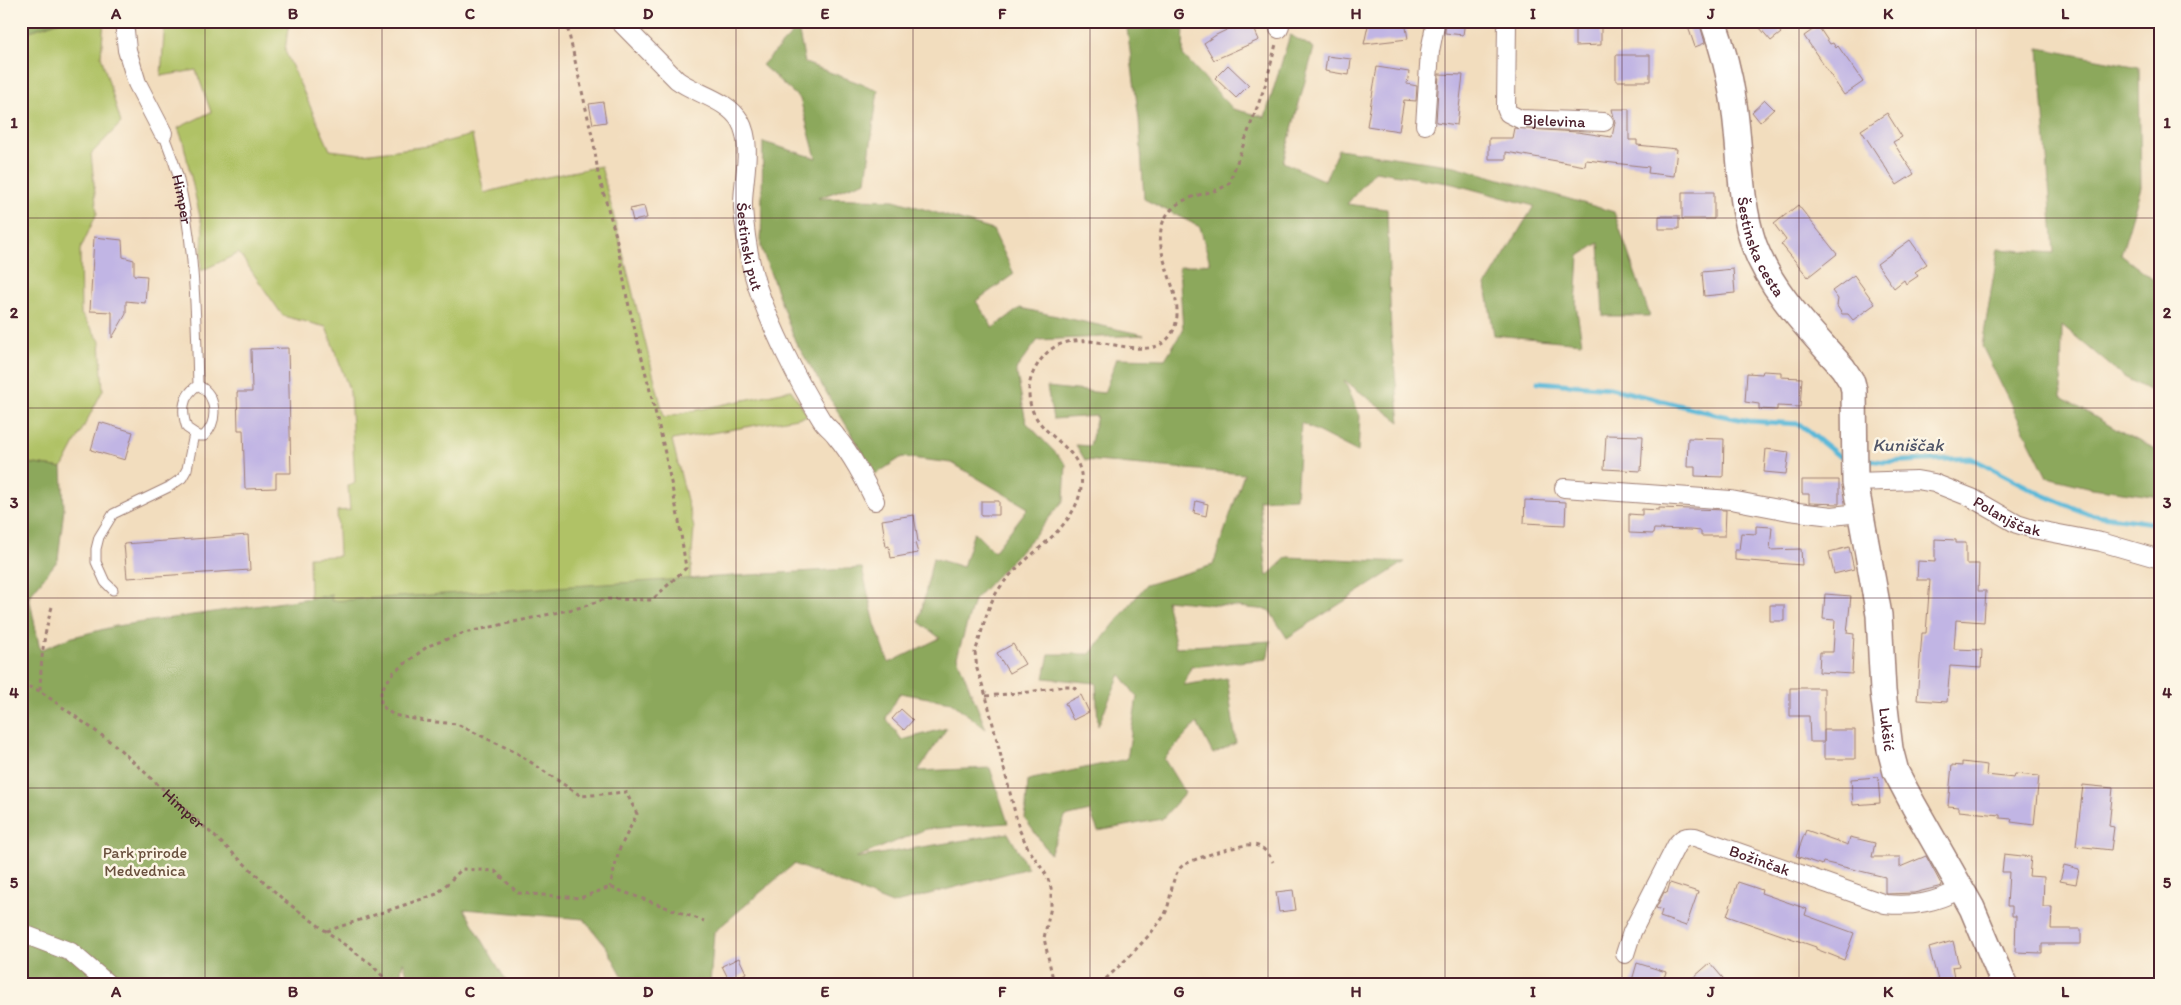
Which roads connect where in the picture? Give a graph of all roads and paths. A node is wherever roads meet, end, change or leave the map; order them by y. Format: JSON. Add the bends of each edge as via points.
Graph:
{"nodes":[{"id":1,"x":124,"y":21,"type":"edge"},
{"id":2,"x":566,"y":21,"type":"edge"},
{"id":3,"x":619,"y":21,"type":"edge"},
{"id":4,"x":1436,"y":21,"type":"edge"},
{"id":5,"x":1507,"y":21,"type":"edge"},
{"id":6,"x":1713,"y":21,"type":"edge"},
{"id":7,"x":1280,"y":25,"type":"edge"},
{"id":8,"x":1604,"y":122,"type":"dead end"},
{"id":9,"x":1425,"y":125,"type":"dead end"},
{"id":10,"x":163,"y":133,"type":"joint"},
{"id":11,"x":198,"y":385,"type":"junction"},
{"id":12,"x":194,"y":434,"type":"junction"},
{"id":13,"x":1854,"y":466,"type":"junction"},
{"id":14,"x":1564,"y":488,"type":"dead end"},
{"id":15,"x":875,"y":501,"type":"dead end"},
{"id":16,"x":1859,"y":513,"type":"junction"},
{"id":17,"x":2160,"y":559,"type":"edge"},
{"id":18,"x":113,"y":590,"type":"dead end"},
{"id":19,"x":52,"y":607,"type":"dead end"},
{"id":20,"x":21,"y":684,"type":"edge"},
{"id":21,"x":1078,"y":690,"type":"dead end"},
{"id":22,"x":40,"y":691,"type":"junction"},
{"id":23,"x":986,"y":696,"type":"junction"},
{"id":24,"x":1273,"y":862,"type":"dead end"},
{"id":25,"x":610,"y":887,"type":"junction"},
{"id":26,"x":1961,"y":890,"type":"junction"},
{"id":27,"x":704,"y":921,"type":"dead end"},
{"id":28,"x":326,"y":932,"type":"junction"},
{"id":29,"x":21,"y":933,"type":"edge"},
{"id":30,"x":1625,"y":954,"type":"dead end"},
{"id":31,"x":108,"y":984,"type":"edge"},
{"id":32,"x":390,"y":984,"type":"edge"},
{"id":33,"x":1054,"y":984,"type":"edge"},
{"id":34,"x":1100,"y":984,"type":"edge"},
{"id":35,"x":2004,"y":984,"type":"edge"}],
"edges":[{"from":1,"to":10,"type":"street","name":"Himper","via":[[127,50],[138,83]]},
{"from":2,"to":25,"type":"path","via":[[598,174],[616,236],[627,298],[680,521],[686,568],[652,600],[605,599],[464,633],[428,646],[394,672],[381,690],[381,705],[393,715],[457,724],[517,753],[582,796],[626,792],[637,814],[619,850]]},
{"from":3,"to":15,"type":"street","name":"Šestinski put","via":[[677,80],[721,104],[739,119],[746,142],[745,230],[757,286],[768,316],[822,422],[841,443]]},
{"from":4,"to":9,"type":"street","via":[[1430,51]]},
{"from":5,"to":8,"type":"street","name":"Bjelevina","via":[[1508,113],[1520,119]]},
{"from":6,"to":13,"type":"main road","name":"Šestinska cesta","via":[[1733,98],[1742,190],[1754,244],[1775,286],[1852,382]]},
{"from":7,"to":23,"type":"path","via":[[1269,76],[1229,184],[1180,202],[1163,222],[1163,257],[1176,309],[1173,331],[1159,347],[1142,349],[1069,341],[1050,350],[1034,370],[1029,387],[1032,413],[1036,421],[1074,456],[1081,474],[1081,488],[1072,512],[1060,528],[1005,580],[992,599],[975,652]]},
{"from":10,"to":11,"type":"lane","name":"Himper","via":[[178,175],[188,224],[194,270]]},
{"from":11,"to":12,"type":"lane","via":[[190,391],[183,411],[187,428]]},
{"from":11,"to":12,"type":"lane","via":[[211,397],[214,420],[204,436]]},
{"from":12,"to":18,"type":"lane","via":[[182,478],[113,514],[99,537],[96,562],[105,582]]},
{"from":13,"to":16,"type":"main road","name":"Lukšić"},
{"from":13,"to":17,"type":"street","name":"Polanjščak","via":[[1934,483],[1972,498],[2025,526],[2102,542]]},
{"from":14,"to":16,"type":"street","via":[[1731,500],[1832,516]]},
{"from":16,"to":26,"type":"main road","name":"Lukšić","via":[[1879,615],[1885,719],[1893,764]]},
{"from":19,"to":22,"type":"path","via":[[41,651]]},
{"from":20,"to":22,"type":"path","name":"Himper"},
{"from":21,"to":23,"type":"path","via":[[1065,686]]},
{"from":22,"to":28,"type":"path","name":"Himper","via":[[115,745],[285,901]]},
{"from":23,"to":33,"type":"path","via":[[1019,829],[1049,881],[1051,907],[1044,938]]},
{"from":24,"to":34,"type":"path","via":[[1264,850],[1250,844],[1184,864],[1176,874],[1161,919]]},
{"from":25,"to":27,"type":"path"},
{"from":25,"to":28,"type":"path","via":[[580,898],[518,893],[495,871],[462,869],[436,894]]},
{"from":26,"to":30,"type":"street","name":"Božinčak","via":[[1919,904],[1885,904],[1689,836],[1676,846],[1632,932]]},
{"from":26,"to":35,"type":"main road","name":"Lukšić","via":[[1972,908]]},
{"from":28,"to":32,"type":"path","name":"Himper","via":[[371,964]]},
{"from":29,"to":31,"type":"street","via":[[71,952]]}]}
